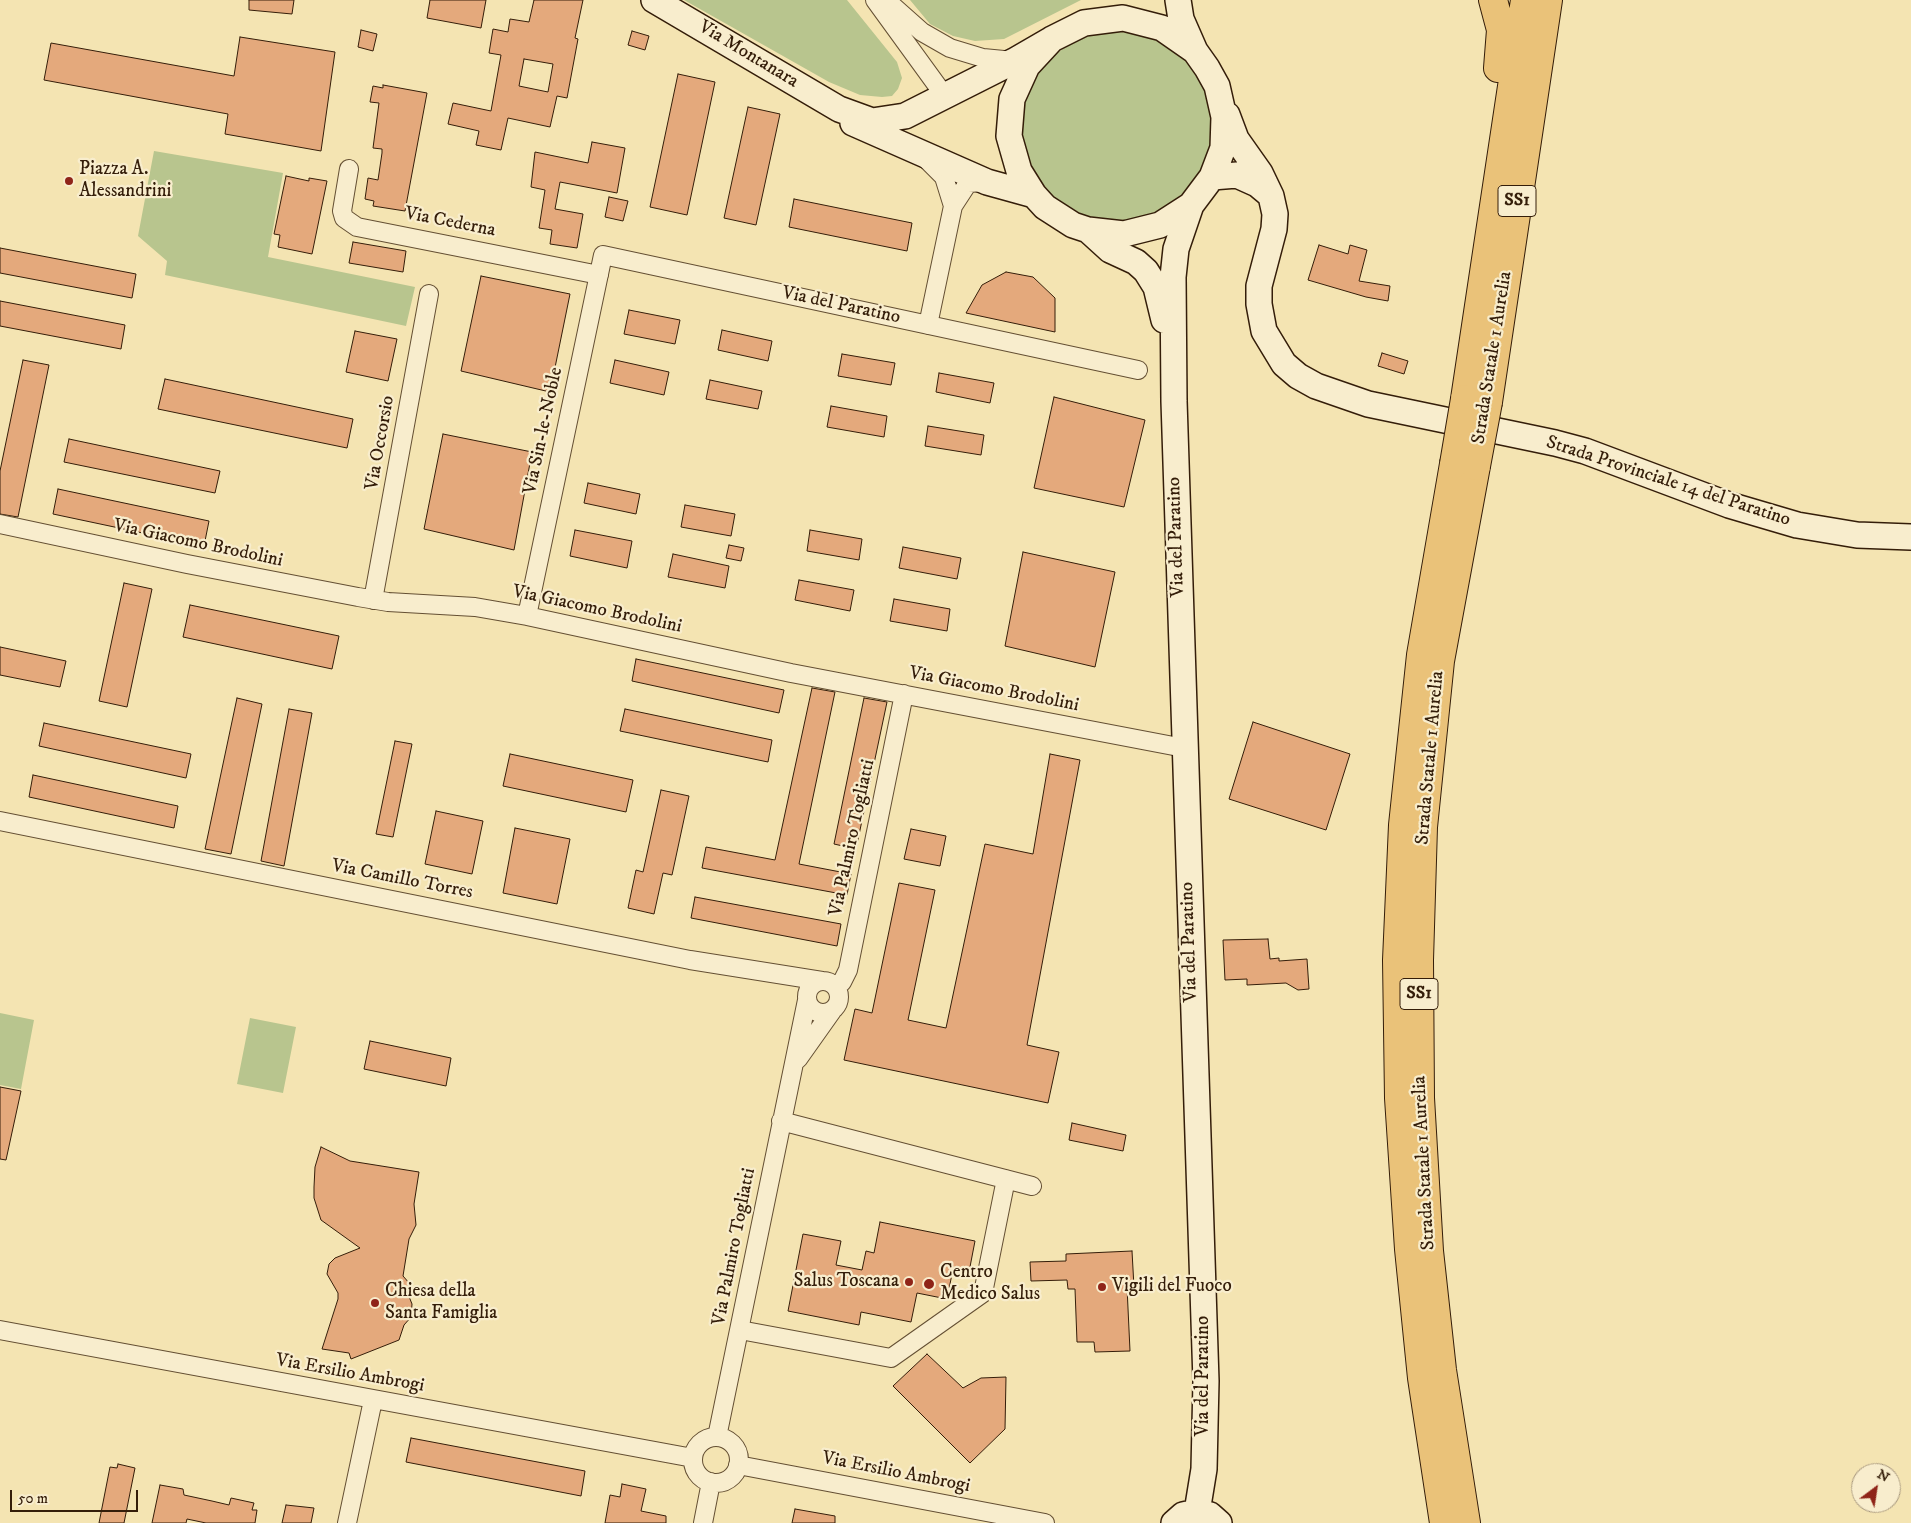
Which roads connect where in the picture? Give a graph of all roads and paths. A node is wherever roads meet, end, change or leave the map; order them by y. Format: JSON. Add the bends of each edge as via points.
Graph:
{"nodes":[{"id":1,"x":654,"y":0,"type":"edge"},
{"id":2,"x":874,"y":0,"type":"edge"},
{"id":3,"x":886,"y":0,"type":"edge"},
{"id":4,"x":1116,"y":0,"type":"edge"},
{"id":5,"x":1178,"y":0,"type":"edge"},
{"id":6,"x":1493,"y":0,"type":"edge"},
{"id":7,"x":1525,"y":0,"type":"edge"},
{"id":8,"x":1548,"y":0,"type":"edge"},
{"id":9,"x":1084,"y":23,"type":"junction"},
{"id":10,"x":1052,"y":39,"type":"junction"},
{"id":11,"x":1194,"y":51,"type":"junction"},
{"id":12,"x":1014,"y":61,"type":"junction"},
{"id":13,"x":1217,"y":86,"type":"junction"},
{"id":14,"x":815,"y":95,"type":"junction"},
{"id":15,"x":944,"y":95,"type":"junction"},
{"id":16,"x":1502,"y":149,"type":"junction"},
{"id":17,"x":921,"y":154,"type":"junction"},
{"id":18,"x":349,"y":169,"type":"dead end"},
{"id":19,"x":1212,"y":177,"type":"junction"},
{"id":20,"x":987,"y":182,"type":"junction"},
{"id":21,"x":1034,"y":195,"type":"junction"},
{"id":22,"x":1271,"y":196,"type":"junction"},
{"id":23,"x":1191,"y":205,"type":"junction"},
{"id":24,"x":953,"y":206,"type":"junction"},
{"id":25,"x":1088,"y":230,"type":"junction"},
{"id":26,"x":603,"y":254,"type":"joint"},
{"id":27,"x":599,"y":274,"type":"junction"},
{"id":28,"x":430,"y":294,"type":"dead end"},
{"id":29,"x":928,"y":324,"type":"junction"},
{"id":30,"x":1138,"y":370,"type":"dead end"},
{"id":31,"x":1174,"y":371,"type":"junction"},
{"id":32,"x":1476,"y":401,"type":"junction"},
{"id":33,"x":1465,"y":465,"type":"junction"},
{"id":34,"x":0,"y":524,"type":"edge"},
{"id":35,"x":1911,"y":537,"type":"edge"},
{"id":36,"x":373,"y":600,"type":"junction"},
{"id":37,"x":527,"y":616,"type":"junction"},
{"id":38,"x":904,"y":694,"type":"junction"},
{"id":39,"x":1184,"y":748,"type":"junction"},
{"id":40,"x":0,"y":822,"type":"edge"},
{"id":41,"x":795,"y":977,"type":"junction"},
{"id":42,"x":829,"y":984,"type":"junction"},
{"id":43,"x":807,"y":996,"type":"junction"},
{"id":44,"x":832,"y":1011,"type":"junction"},
{"id":45,"x":793,"y":1065,"type":"junction"},
{"id":46,"x":780,"y":1121,"type":"junction"},
{"id":47,"x":1006,"y":1179,"type":"junction"},
{"id":48,"x":1032,"y":1186,"type":"dead end"},
{"id":49,"x":0,"y":1330,"type":"edge"},
{"id":50,"x":740,"y":1330,"type":"junction"},
{"id":51,"x":373,"y":1400,"type":"junction"},
{"id":52,"x":717,"y":1437,"type":"junction"},
{"id":53,"x":693,"y":1458,"type":"junction"},
{"id":54,"x":738,"y":1465,"type":"junction"},
{"id":55,"x":711,"y":1482,"type":"junction"},
{"id":56,"x":1208,"y":1517,"type":"edge"},
{"id":57,"x":347,"y":1523,"type":"edge"},
{"id":58,"x":703,"y":1523,"type":"edge"},
{"id":59,"x":1045,"y":1523,"type":"edge"},
{"id":60,"x":1174,"y":1523,"type":"edge"},
{"id":61,"x":1444,"y":1523,"type":"edge"},
{"id":62,"x":1466,"y":1523,"type":"edge"}],
"edges":[{"from":1,"to":14,"type":"main road","name":"Via Montanara"},
{"from":2,"to":15,"type":"street"},
{"from":3,"to":12,"type":"street","via":[[922,32],[950,48],[983,58]]},
{"from":4,"to":9,"type":"main road"},
{"from":5,"to":11,"type":"main road","via":[[1181,19]]},
{"from":6,"to":16,"type":"highway","via":[[1500,20],[1501,41],[1490,124]]},
{"from":7,"to":16,"type":"highway","name":"Strada Statale 1 Aurelia","number":"SS1"},
{"from":8,"to":32,"type":"highway","name":"Strada Statale 1 Aurelia","number":"SS1"},
{"from":9,"to":10,"type":"main road"},
{"from":9,"to":11,"type":"main road","via":[[1123,18],[1133,20],[1162,28]]},
{"from":10,"to":12,"type":"main road"},
{"from":10,"to":21,"type":"main road","via":[[1027,66],[1012,99],[1009,136],[1018,171]]},
{"from":11,"to":13,"type":"main road"},
{"from":12,"to":15,"type":"main road"},
{"from":13,"to":19,"type":"main road","via":[[1224,117],[1223,148]]},
{"from":13,"to":22,"type":"main road","name":"Strada Provinciale 14 del Paratino","via":[[1236,139],[1260,172]]},
{"from":14,"to":15,"type":"main road","via":[[839,109],[872,121],[905,116]]},
{"from":14,"to":17,"type":"main road","via":[[827,108],[854,124]]},
{"from":16,"to":32,"type":"highway","name":"Strada Statale 1 Aurelia","number":"SS1"},
{"from":17,"to":20,"type":"main road"},
{"from":17,"to":24,"type":"street","via":[[944,177]]},
{"from":18,"to":27,"type":"street","name":"Via Cederna","via":[[342,211],[344,218],[357,227]]},
{"from":19,"to":22,"type":"main road","via":[[1237,175],[1257,184]]},
{"from":19,"to":23,"type":"main road"},
{"from":20,"to":21,"type":"main road"},
{"from":20,"to":24,"type":"street","via":[[968,183]]},
{"from":21,"to":25,"type":"main road","via":[[1058,217]]},
{"from":22,"to":35,"type":"main road","name":"Strada Provinciale 14 del Paratino","via":[[1274,229],[1259,286],[1264,331],[1284,364],[1316,386],[1368,404],[1578,449],[1729,505],[1797,524],[1858,535]]},
{"from":23,"to":25,"type":"main road","via":[[1160,225],[1124,234]]},
{"from":23,"to":31,"type":"main road","via":[[1176,249],[1173,277]]},
{"from":24,"to":29,"type":"street"},
{"from":25,"to":31,"type":"main road","via":[[1110,250],[1136,262],[1156,287]]},
{"from":26,"to":27,"type":"street","name":"Via Sin-le-Noble"},
{"from":26,"to":29,"type":"street","name":"Via del Paratino"},
{"from":27,"to":37,"type":"street","name":"Via Sin-le-Noble"},
{"from":28,"to":36,"type":"street","name":"Via Occorsio"},
{"from":29,"to":30,"type":"street","name":"Via del Paratino"},
{"from":31,"to":39,"type":"main road","name":"Via del Paratino"},
{"from":32,"to":33,"type":"highway","name":"Strada Statale 1 Aurelia","number":"SS1","bridge":true},
{"from":33,"to":61,"type":"highway","name":"Strada Statale 1 Aurelia","number":"SS1","via":[[1420,655],[1403,825],[1397,960],[1399,1098],[1409,1249],[1422,1378]]},
{"from":33,"to":62,"type":"highway","name":"Strada Statale 1 Aurelia","number":"SS1","via":[[1423,827],[1419,960],[1420,1098],[1429,1251],[1442,1370]]},
{"from":34,"to":36,"type":"street","name":"Via Giacomo Brodolini"},
{"from":36,"to":37,"type":"street","name":"Via Giacomo Brodolini","via":[[475,608]]},
{"from":37,"to":38,"type":"street","name":"Via Giacomo Brodolini"},
{"from":38,"to":39,"type":"street","name":"Via Giacomo Brodolini"},
{"from":38,"to":42,"type":"street","name":"Via Palmiro Togliatti","via":[[848,970],[842,982]]},
{"from":39,"to":56,"type":"main road","name":"Via del Paratino","via":[[1206,1381],[1204,1469]]},
{"from":40,"to":41,"type":"street","name":"Via Camillo Torres","via":[[690,960]]},
{"from":41,"to":42,"type":"street","name":"Via Camillo Torres"},
{"from":41,"to":43,"type":"street"},
{"from":42,"to":43,"type":"street","via":[[812,985]]},
{"from":42,"to":44,"type":"street","via":[[838,1002]]},
{"from":43,"to":44,"type":"street","via":[[808,1005],[816,1012]]},
{"from":43,"to":45,"type":"street","name":"Via Palmiro Togliatti"},
{"from":44,"to":45,"type":"street","name":"Via Palmiro Togliatti"},
{"from":45,"to":46,"type":"street","name":"Via Palmiro Togliatti"},
{"from":46,"to":47,"type":"street"},
{"from":46,"to":50,"type":"street","name":"Via Palmiro Togliatti"},
{"from":47,"to":48,"type":"street"},
{"from":47,"to":50,"type":"street","via":[[983,1293],[891,1358]]},
{"from":49,"to":51,"type":"street","name":"Via Ersilio Ambrogi"},
{"from":50,"to":52,"type":"street","name":"Via Palmiro Togliatti"},
{"from":51,"to":53,"type":"street","name":"Via Ersilio Ambrogi"},
{"from":51,"to":57,"type":"street"},
{"from":52,"to":53,"type":"street","via":[[704,1440]]},
{"from":52,"to":54,"type":"street","via":[[725,1439],[736,1449]]},
{"from":53,"to":55,"type":"street","via":[[700,1476]]},
{"from":54,"to":55,"type":"street","via":[[731,1477],[718,1483]]},
{"from":54,"to":59,"type":"street","name":"Via Ersilio Ambrogi"},
{"from":55,"to":58,"type":"street"},
{"from":56,"to":60,"type":"main road","via":[[1183,1515]]}]}
